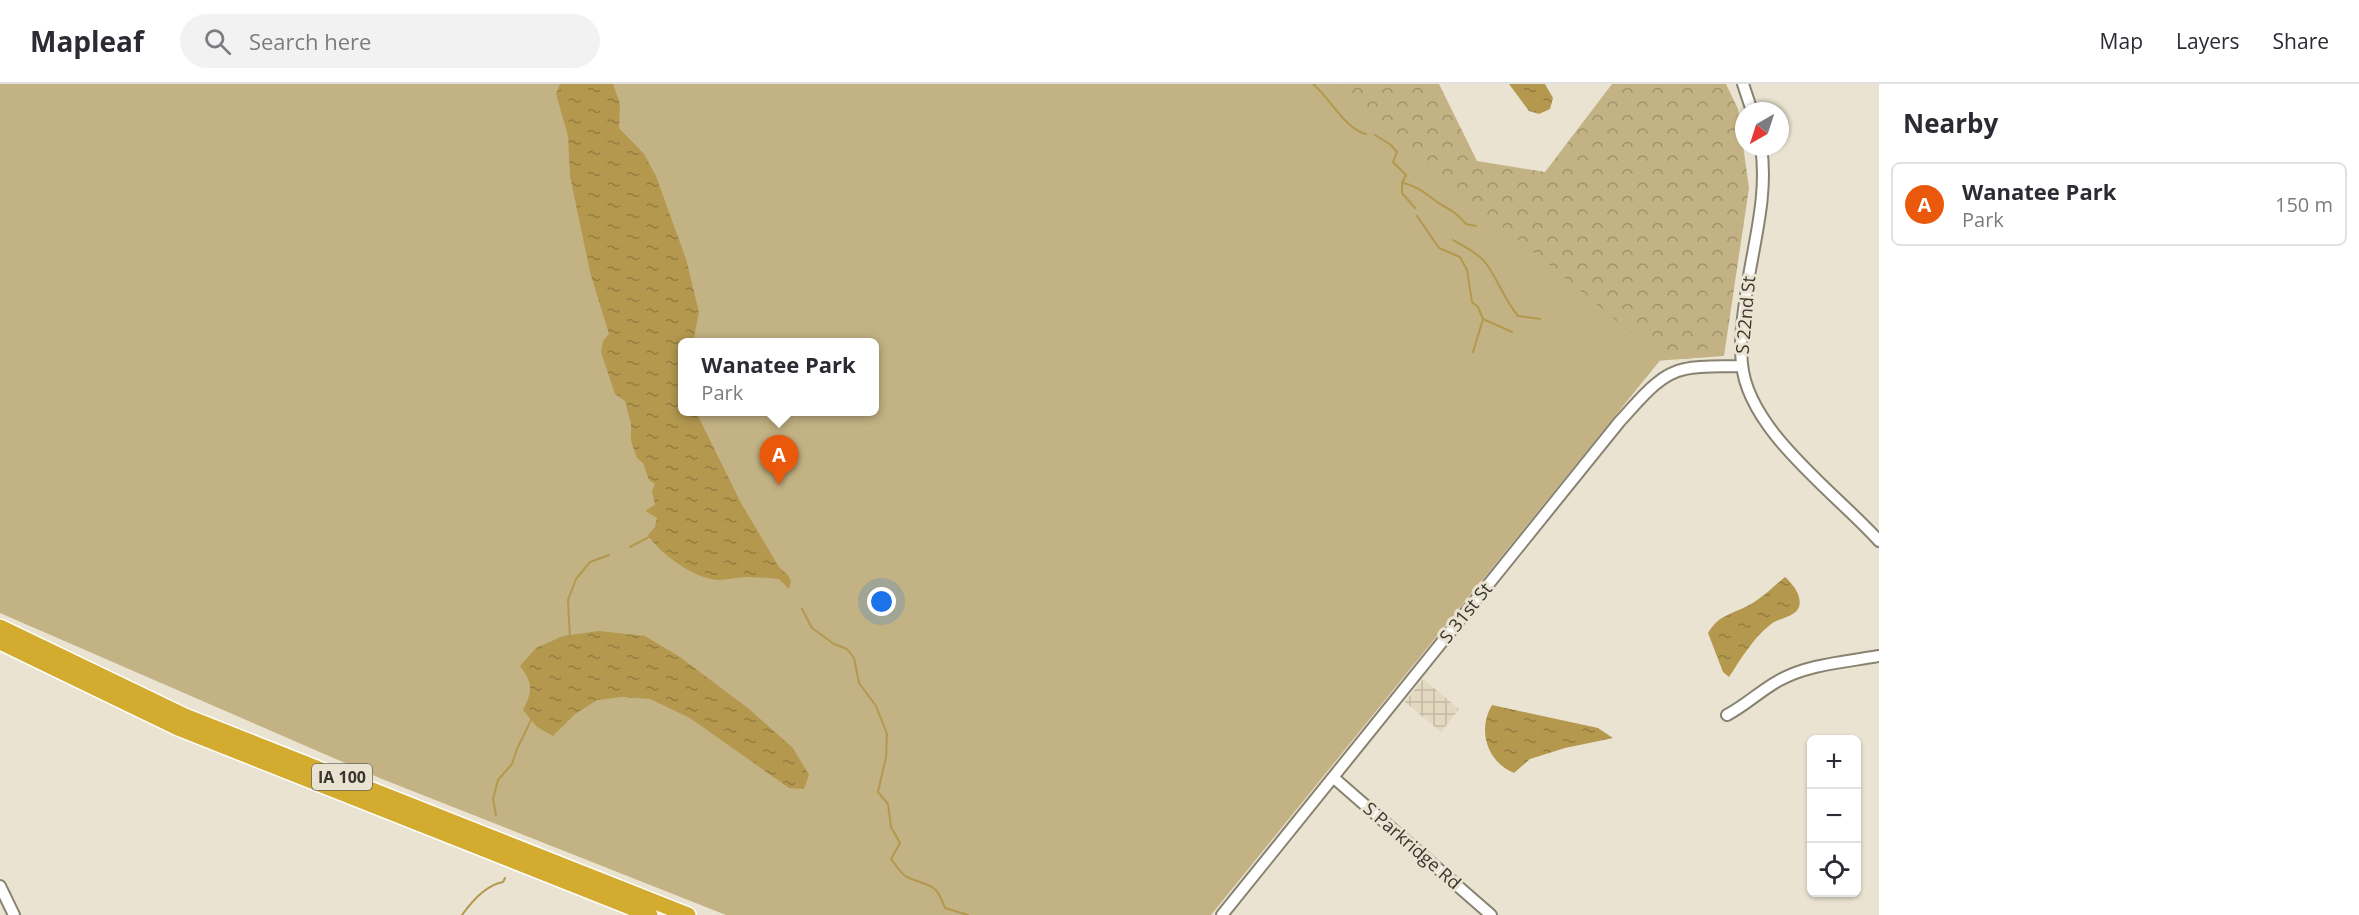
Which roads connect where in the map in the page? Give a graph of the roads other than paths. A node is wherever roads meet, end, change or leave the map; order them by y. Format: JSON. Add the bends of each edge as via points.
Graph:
{"nodes":[{"id":1,"x":1743,"y":84,"type":"edge"},
{"id":2,"x":1749,"y":102,"type":"edge"},
{"id":3,"x":1762,"y":156,"type":"edge"},
{"id":4,"x":1742,"y":366,"type":"junction"},
{"id":5,"x":1879,"y":541,"type":"edge"},
{"id":6,"x":0,"y":627,"type":"edge"},
{"id":7,"x":0,"y":642,"type":"edge"},
{"id":8,"x":1879,"y":656,"type":"edge"},
{"id":9,"x":1727,"y":716,"type":"dead end"},
{"id":10,"x":1334,"y":778,"type":"junction"},
{"id":11,"x":0,"y":886,"type":"edge"},
{"id":12,"x":14,"y":915,"type":"edge"},
{"id":13,"x":650,"y":915,"type":"edge"},
{"id":14,"x":688,"y":915,"type":"edge"},
{"id":15,"x":1222,"y":915,"type":"edge"},
{"id":16,"x":1491,"y":915,"type":"edge"}],
"edges":[{"from":1,"to":2,"type":"street"},
{"from":3,"to":4,"type":"street","name":"S 22nd St","via":[[1761,201],[1742,317]]},
{"from":4,"to":5,"type":"street","name":"S 22nd St","via":[[1764,421],[1781,443]]},
{"from":4,"to":10,"type":"street","name":"S 31st St","via":[[1683,369],[1664,378],[1643,396]]},
{"from":6,"to":14,"type":"highway","number":"IA 100","via":[[185,716]]},
{"from":7,"to":13,"type":"highway","number":"IA 100","via":[[178,728]]},
{"from":8,"to":9,"type":"street","via":[[1796,672]]},
{"from":10,"to":15,"type":"street","name":"S 31st St"},
{"from":10,"to":16,"type":"street","name":"S Parkridge Rd"},
{"from":11,"to":12,"type":"street"}]}
